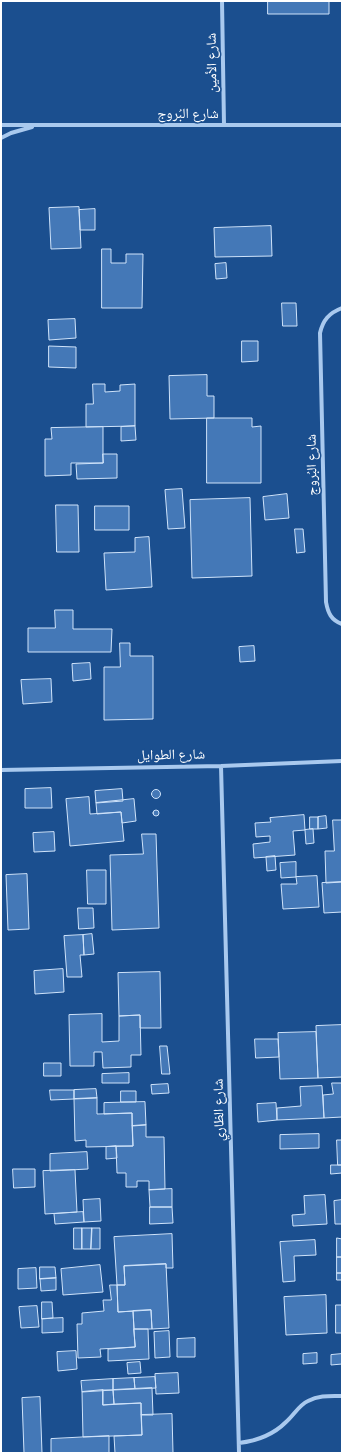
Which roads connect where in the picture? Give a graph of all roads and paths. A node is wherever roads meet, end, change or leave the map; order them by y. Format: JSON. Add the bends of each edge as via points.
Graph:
{"nodes":[{"id":1,"x":222,"y":1,"type":"edge"},
{"id":2,"x":1,"y":125,"type":"edge"},
{"id":3,"x":224,"y":125,"type":"junction"},
{"id":4,"x":34,"y":126,"type":"junction"},
{"id":5,"x":342,"y":126,"type":"edge"},
{"id":6,"x":1,"y":138,"type":"edge"},
{"id":7,"x":342,"y":308,"type":"edge"},
{"id":8,"x":342,"y":624,"type":"edge"},
{"id":9,"x":342,"y":761,"type":"edge"},
{"id":10,"x":221,"y":766,"type":"junction"},
{"id":11,"x":1,"y":770,"type":"edge"},
{"id":12,"x":342,"y":1396,"type":"edge"},
{"id":13,"x":238,"y":1443,"type":"junction"},
{"id":14,"x":239,"y":1453,"type":"edge"}],
"edges":[{"from":1,"to":3,"type":"street","name":"شارع الأمين"},
{"from":2,"to":4,"type":"street","name":"شارع البُروج"},
{"from":3,"to":4,"type":"street","name":"شارع البُروج"},
{"from":3,"to":5,"type":"street","name":"شارع البُروج"},
{"from":4,"to":6,"type":"street","name":"شارع البُروج"},
{"from":7,"to":8,"type":"street","name":"شارع البُروج","via":[[330,314],[320,333],[326,602],[330,616]]},
{"from":9,"to":10,"type":"street","name":"شارع الطوايل"},
{"from":10,"to":11,"type":"street","name":"شارع الطوايل"},
{"from":10,"to":13,"type":"street","name":"شارع الظاري"},
{"from":12,"to":13,"type":"street","via":[[325,1396],[307,1401],[276,1431],[252,1441]]},
{"from":13,"to":14,"type":"street","name":"شارع الظاري"}]}
